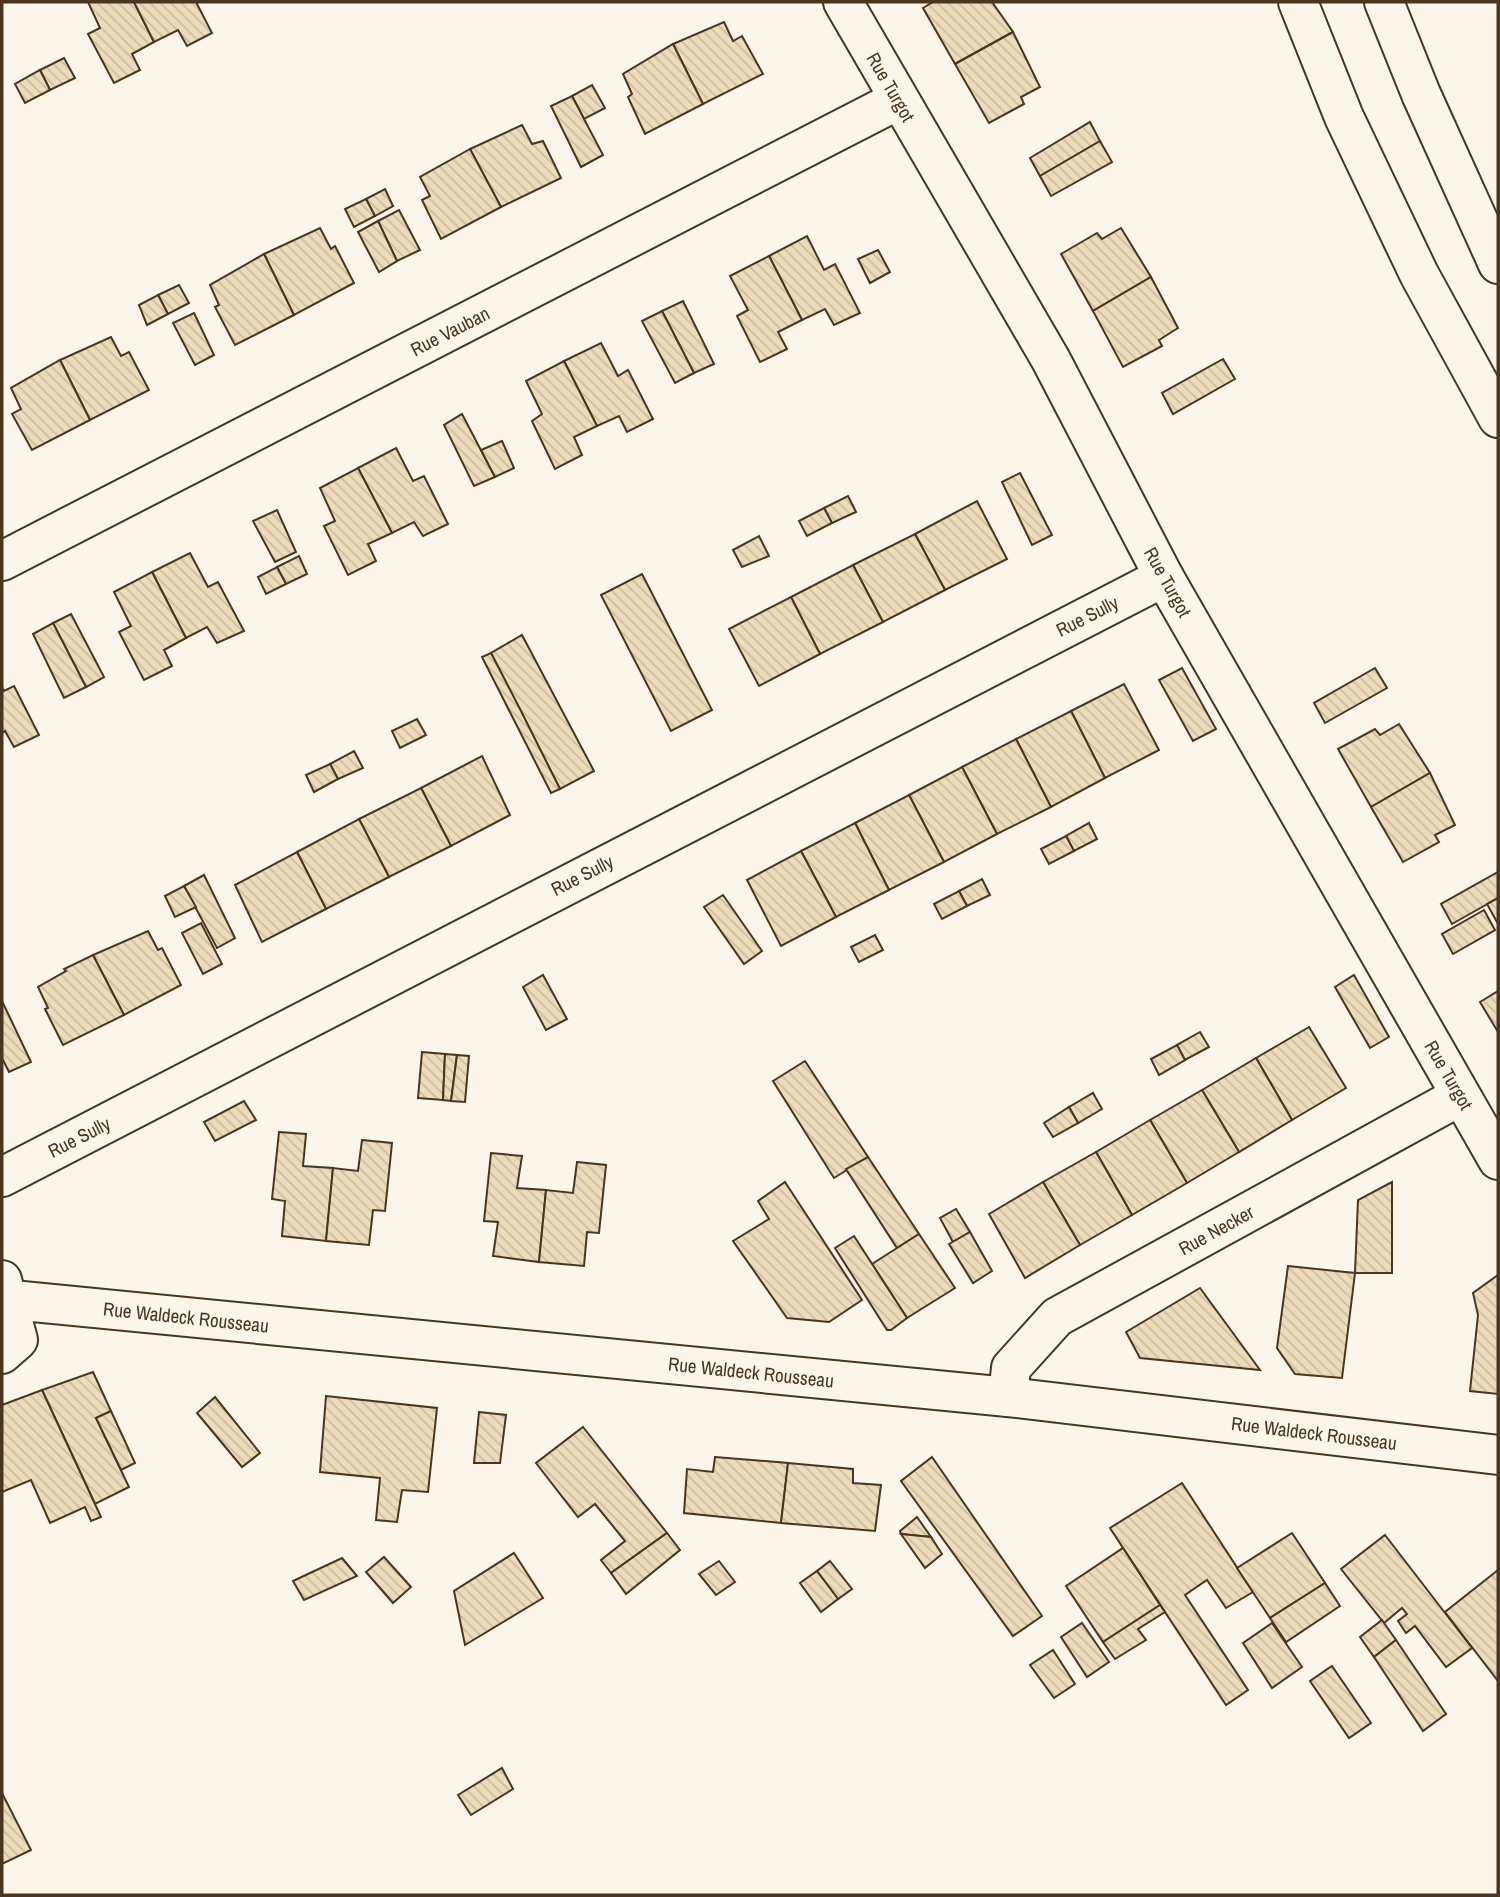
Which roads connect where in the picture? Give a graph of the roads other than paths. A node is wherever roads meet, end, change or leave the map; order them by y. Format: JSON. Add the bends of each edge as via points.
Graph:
{"nodes":[{"id":1,"x":843,"y":2,"type":"edge"},
{"id":2,"x":1298,"y":2,"type":"edge"},
{"id":3,"x":1384,"y":2,"type":"edge"},
{"id":4,"x":898,"y":100,"type":"junction"},
{"id":5,"x":1498,"y":264,"type":"edge"},
{"id":6,"x":1498,"y":418,"type":"edge"},
{"id":7,"x":2,"y":561,"type":"edge"},
{"id":8,"x":1164,"y":577,"type":"junction"},
{"id":9,"x":1460,"y":1096,"type":"junction"},
{"id":10,"x":1498,"y":1160,"type":"edge"},
{"id":11,"x":2,"y":1177,"type":"edge"},
{"id":12,"x":4,"y":1293,"type":"edge"},
{"id":13,"x":2,"y":1354,"type":"edge"},
{"id":14,"x":1008,"y":1398,"type":"junction"},
{"id":15,"x":1498,"y":1455,"type":"edge"}],
"edges":[{"from":1,"to":4,"type":"main road","name":"Rue Turgot"},
{"from":2,"to":6,"type":"main road","via":[[1344,117],[1419,274]]},
{"from":3,"to":5,"type":"main road"},
{"from":4,"to":7,"type":"main road","name":"Rue Vauban"},
{"from":4,"to":8,"type":"main road","name":"Rue Turgot","via":[[1051,360]]},
{"from":8,"to":9,"type":"main road","name":"Rue Turgot"},
{"from":8,"to":11,"type":"main road","name":"Rue Sully"},
{"from":9,"to":10,"type":"main road","name":"Rue Turgot"},
{"from":9,"to":14,"type":"main road","name":"Rue Necker","via":[[1057,1317],[1012,1368]]},
{"from":12,"to":13,"type":"main road","via":[[18,1340]]},
{"from":12,"to":14,"type":"main road","name":"Rue Waldeck Rousseau"},
{"from":14,"to":15,"type":"main road","name":"Rue Waldeck Rousseau"}]}
